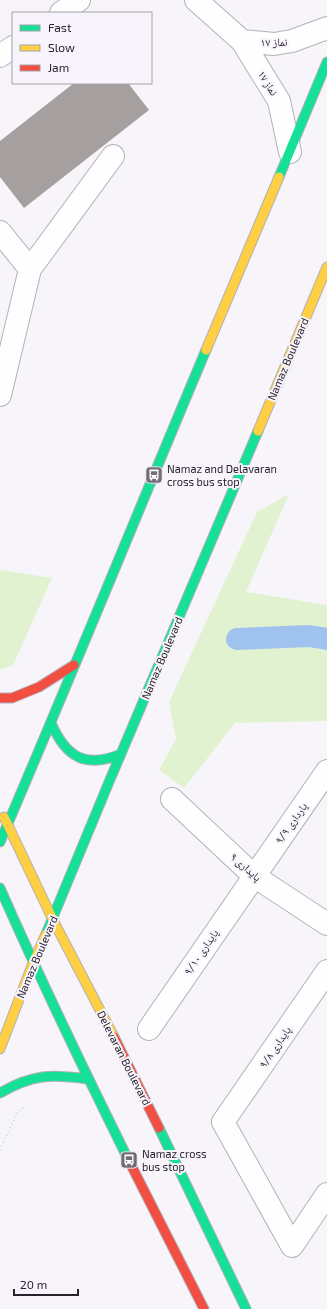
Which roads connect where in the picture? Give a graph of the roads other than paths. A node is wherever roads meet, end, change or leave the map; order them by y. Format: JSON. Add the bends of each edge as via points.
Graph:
{"nodes":[{"id":1,"x":79,"y":0,"type":"edge"},
{"id":2,"x":196,"y":0,"type":"edge"},
{"id":3,"x":62,"y":12,"type":"edge"},
{"id":4,"x":327,"y":28,"type":"edge"},
{"id":5,"x":242,"y":41,"type":"junction"},
{"id":6,"x":12,"y":48,"type":"edge"},
{"id":7,"x":0,"y":56,"type":"edge"},
{"id":8,"x":327,"y":62,"type":"edge"},
{"id":9,"x":290,"y":152,"type":"junction"},
{"id":10,"x":113,"y":156,"type":"dead end"},
{"id":11,"x":0,"y":232,"type":"edge"},
{"id":12,"x":327,"y":267,"type":"edge"},
{"id":13,"x":30,"y":269,"type":"junction"},
{"id":14,"x":0,"y":395,"type":"edge"},
{"id":15,"x":74,"y":665,"type":"junction"},
{"id":16,"x":0,"y":698,"type":"edge"},
{"id":17,"x":51,"y":724,"type":"junction"},
{"id":18,"x":121,"y":754,"type":"junction"},
{"id":19,"x":327,"y":770,"type":"edge"},
{"id":20,"x":172,"y":799,"type":"dead end"},
{"id":21,"x":0,"y":808,"type":"edge"},
{"id":22,"x":8,"y":824,"type":"junction"},
{"id":23,"x":0,"y":842,"type":"edge"},
{"id":24,"x":254,"y":876,"type":"junction"},
{"id":25,"x":0,"y":888,"type":"edge"},
{"id":26,"x":52,"y":920,"type":"junction"},
{"id":27,"x":327,"y":924,"type":"edge"},
{"id":28,"x":33,"y":963,"type":"junction"},
{"id":29,"x":327,"y":971,"type":"edge"},
{"id":30,"x":149,"y":1029,"type":"dead end"},
{"id":31,"x":0,"y":1050,"type":"edge"},
{"id":32,"x":88,"y":1079,"type":"junction"},
{"id":33,"x":0,"y":1093,"type":"edge"},
{"id":34,"x":327,"y":1194,"type":"edge"},
{"id":35,"x":204,"y":1309,"type":"edge"},
{"id":36,"x":246,"y":1309,"type":"edge"}],
"edges":[{"from":1,"to":3,"type":"street"},
{"from":2,"to":5,"type":"street","name":"نماز ۱٧"},
{"from":4,"to":5,"type":"street","name":"نماز ۱۷","via":[[292,41],[274,44]]},
{"from":5,"to":9,"type":"street","name":"نماز ۱٧","via":[[279,101]]},
{"from":6,"to":7,"type":"street"},
{"from":8,"to":9,"type":"main road"},
{"from":9,"to":15,"type":"main road"},
{"from":10,"to":13,"type":"street"},
{"from":11,"to":13,"type":"street"},
{"from":12,"to":18,"type":"main road","name":"Namaz Boulevard"},
{"from":13,"to":14,"type":"street"},
{"from":15,"to":16,"type":"main road","via":[[39,687],[12,698]]},
{"from":15,"to":17,"type":"main road"},
{"from":17,"to":18,"type":"main road","via":[[62,744],[79,758],[101,761]]},
{"from":17,"to":22,"type":"main road"},
{"from":18,"to":26,"type":"main road","name":"Namaz Boulevard"},
{"from":19,"to":24,"type":"street","name":"پارداری ۹/۹"},
{"from":20,"to":24,"type":"street","name":"پایداری ۹"},
{"from":21,"to":22,"type":"main road","name":"Delevaran Boulevard"},
{"from":22,"to":23,"type":"main road"},
{"from":22,"to":26,"type":"main road","name":"Delevaran Boulevard"},
{"from":24,"to":27,"type":"street","name":"پایداری ۹"},
{"from":24,"to":30,"type":"street","name":"پایداری ۹/۱۰"},
{"from":25,"to":28,"type":"main road"},
{"from":26,"to":28,"type":"main road","name":"Namaz Boulevard"},
{"from":26,"to":36,"type":"main road","name":"Delevaran Boulevard","via":[[132,1074]]},
{"from":28,"to":31,"type":"main road","name":"Namaz Boulevard"},
{"from":28,"to":32,"type":"main road"},
{"from":29,"to":34,"type":"street","name":"پایداری ۹/۸","via":[[223,1122],[292,1246]]},
{"from":32,"to":33,"type":"main road","via":[[38,1077],[13,1085]]},
{"from":32,"to":35,"type":"main road"}]}
